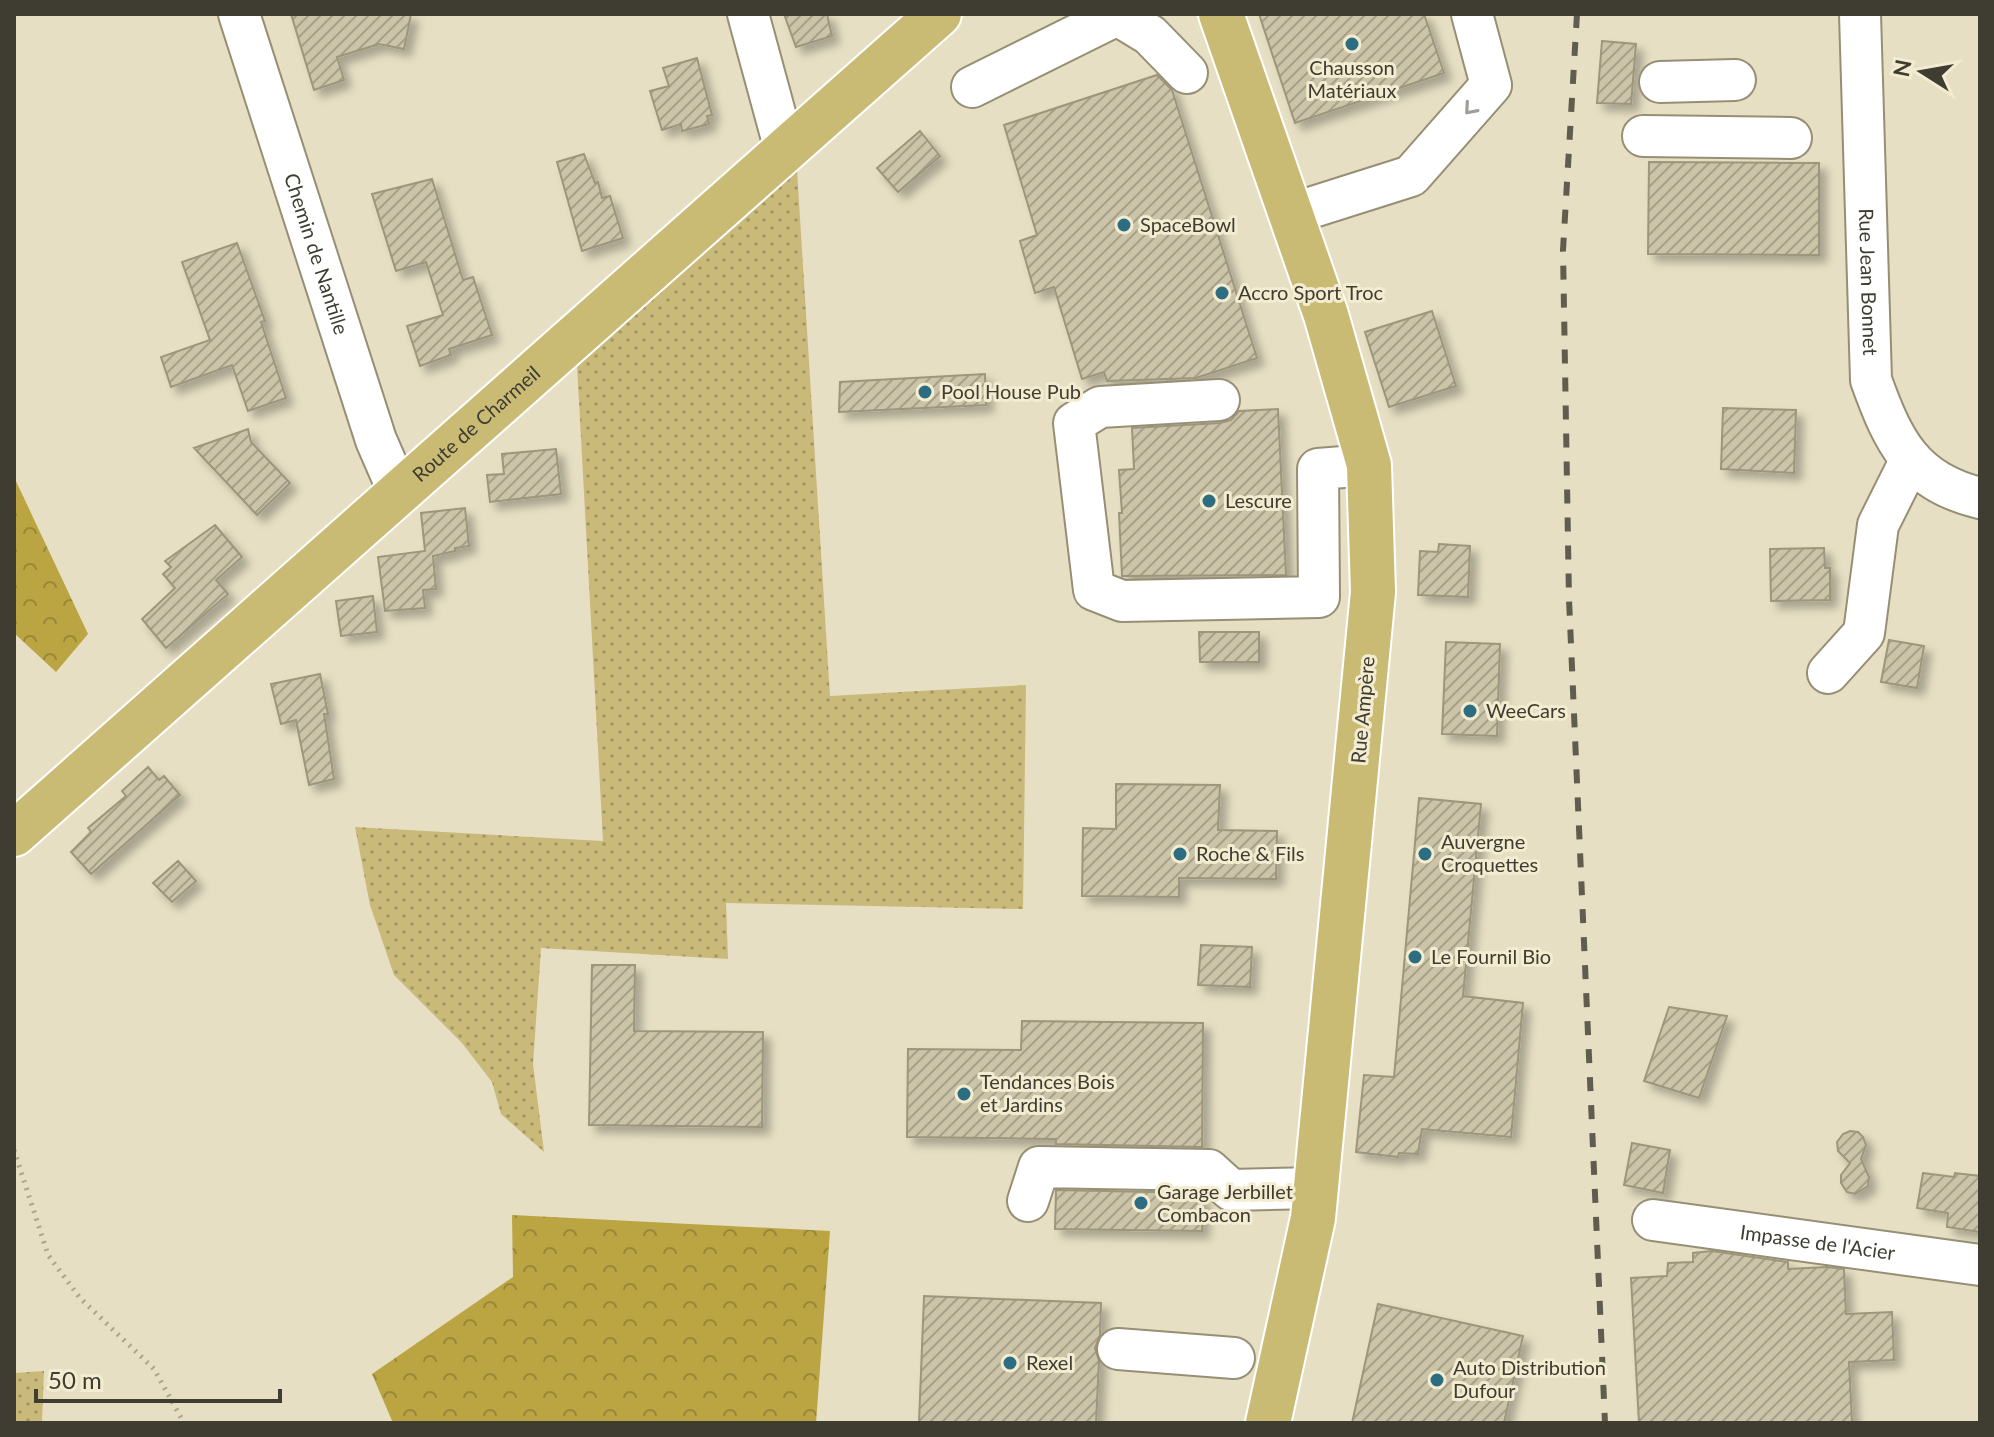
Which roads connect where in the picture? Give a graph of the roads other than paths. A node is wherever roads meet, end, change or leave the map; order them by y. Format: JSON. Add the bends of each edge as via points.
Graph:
{"nodes":[{"id":1,"x":239,"y":14,"type":"edge"},
{"id":2,"x":748,"y":14,"type":"edge"},
{"id":3,"x":939,"y":14,"type":"edge"},
{"id":4,"x":1221,"y":14,"type":"edge"},
{"id":5,"x":1472,"y":14,"type":"edge"},
{"id":6,"x":1860,"y":14,"type":"edge"},
{"id":7,"x":1187,"y":73,"type":"dead end"},
{"id":8,"x":1735,"y":80,"type":"dead end"},
{"id":9,"x":1660,"y":82,"type":"dead end"},
{"id":10,"x":972,"y":87,"type":"dead end"},
{"id":11,"x":1643,"y":136,"type":"dead end"},
{"id":12,"x":1791,"y":138,"type":"dead end"},
{"id":13,"x":785,"y":150,"type":"junction"},
{"id":14,"x":1291,"y":214,"type":"junction"},
{"id":15,"x":1219,"y":400,"type":"dead end"},
{"id":16,"x":1910,"y":461,"type":"junction"},
{"id":17,"x":1369,"y":465,"type":"junction"},
{"id":18,"x":399,"y":493,"type":"junction"},
{"id":19,"x":1980,"y":498,"type":"edge"},
{"id":20,"x":1373,"y":592,"type":"junction"},
{"id":21,"x":1319,"y":597,"type":"junction"},
{"id":22,"x":1828,"y":673,"type":"dead end"},
{"id":23,"x":14,"y":834,"type":"edge"},
{"id":24,"x":1316,"y":1188,"type":"junction"},
{"id":25,"x":1028,"y":1201,"type":"dead end"},
{"id":26,"x":1653,"y":1220,"type":"dead end"},
{"id":27,"x":1980,"y":1265,"type":"edge"},
{"id":28,"x":1118,"y":1349,"type":"dead end"},
{"id":29,"x":1234,"y":1358,"type":"dead end"},
{"id":30,"x":1268,"y":1423,"type":"edge"}],
"edges":[{"from":1,"to":18,"type":"street","name":"Chemin de Nantille","via":[[376,440]]},
{"from":2,"to":13,"type":"street"},
{"from":3,"to":13,"type":"main road","name":"Route de Charmeil"},
{"from":4,"to":14,"type":"main road","name":"Rue Ampère"},
{"from":5,"to":14,"type":"street","one_way":true,"via":[[1491,85],[1411,176]]},
{"from":6,"to":16,"type":"street","name":"Rue Jean Bonnet","via":[[1871,380],[1887,426]]},
{"from":7,"to":10,"type":"street","via":[[1150,35],[1117,15]]},
{"from":8,"to":9,"type":"street"},
{"from":11,"to":12,"type":"street"},
{"from":13,"to":18,"type":"main road","name":"Route de Charmeil"},
{"from":14,"to":17,"type":"main road","name":"Rue Ampère"},
{"from":15,"to":21,"type":"street","via":[[1100,407],[1074,423],[1094,590],[1122,601]]},
{"from":16,"to":19,"type":"street","name":"Rue Jean Bonnet","via":[[1954,492]]},
{"from":16,"to":22,"type":"street","via":[[1878,525],[1864,633]]},
{"from":17,"to":20,"type":"main road","name":"Rue Ampère"},
{"from":17,"to":21,"type":"street","via":[[1318,469]]},
{"from":18,"to":23,"type":"main road","name":"Route de Charmeil"},
{"from":20,"to":21,"type":"street"},
{"from":20,"to":24,"type":"main road","name":"Rue Ampère"},
{"from":24,"to":25,"type":"street","via":[[1231,1190],[1209,1170],[1039,1167]]},
{"from":24,"to":30,"type":"main road","name":"Rue Ampère"},
{"from":26,"to":27,"type":"street","name":"Impasse de l'Acier"},
{"from":28,"to":29,"type":"street"}]}
